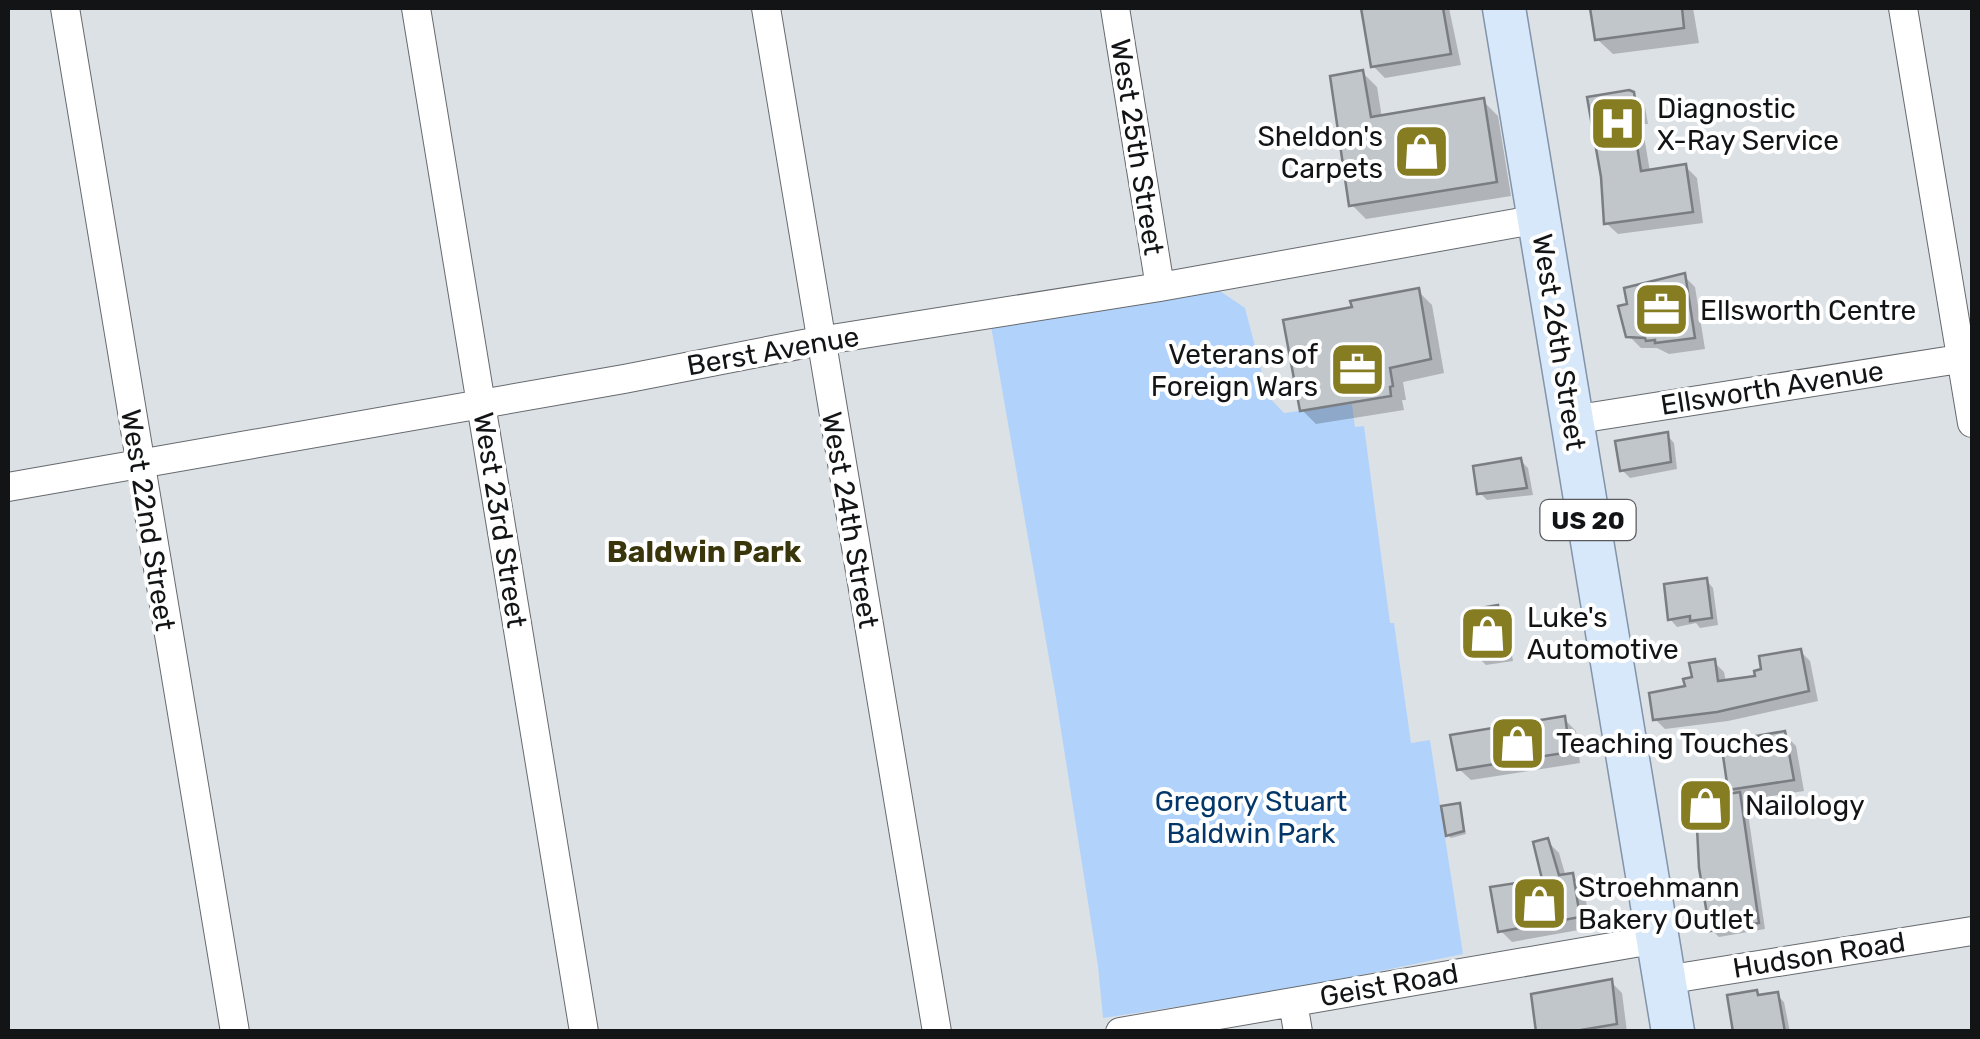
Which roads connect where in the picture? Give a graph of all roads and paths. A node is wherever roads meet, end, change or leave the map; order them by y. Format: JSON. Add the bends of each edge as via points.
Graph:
{"nodes":[{"id":1,"x":65,"y":8,"type":"edge"},
{"id":2,"x":416,"y":8,"type":"edge"},
{"id":3,"x":766,"y":8,"type":"edge"},
{"id":4,"x":1115,"y":8,"type":"edge"},
{"id":5,"x":1504,"y":8,"type":"edge"},
{"id":6,"x":1903,"y":8,"type":"edge"},
{"id":7,"x":1539,"y":219,"type":"junction"},
{"id":8,"x":1160,"y":287,"type":"junction"},
{"id":9,"x":819,"y":341,"type":"junction"},
{"id":10,"x":1967,"y":358,"type":"edge"},
{"id":11,"x":481,"y":404,"type":"junction"},
{"id":12,"x":1572,"y":420,"type":"junction"},
{"id":13,"x":1972,"y":423,"type":"edge"},
{"id":14,"x":138,"y":464,"type":"junction"},
{"id":15,"x":8,"y":486,"type":"edge"},
{"id":16,"x":1972,"y":930,"type":"edge"},
{"id":17,"x":1658,"y":939,"type":"junction"},
{"id":18,"x":1664,"y":980,"type":"junction"},
{"id":19,"x":1293,"y":1002,"type":"junction"},
{"id":20,"x":234,"y":1032,"type":"edge"},
{"id":21,"x":584,"y":1032,"type":"edge"},
{"id":22,"x":936,"y":1032,"type":"edge"},
{"id":23,"x":1120,"y":1032,"type":"edge"},
{"id":24,"x":1298,"y":1032,"type":"edge"},
{"id":25,"x":1673,"y":1032,"type":"edge"}],
"edges":[{"from":1,"to":14,"type":"street","name":"West 22nd Street"},
{"from":2,"to":11,"type":"street","name":"West 23rd Street"},
{"from":3,"to":9,"type":"street","name":"West 24th Street"},
{"from":4,"to":8,"type":"street","name":"West 25th Street"},
{"from":5,"to":7,"type":"main road","name":"West 26th Street","number":"US 20"},
{"from":6,"to":10,"type":"street"},
{"from":7,"to":8,"type":"street","name":"Berst Avenue"},
{"from":7,"to":12,"type":"main road","name":"West 26th Street","number":"US 20"},
{"from":8,"to":9,"type":"street","name":"Berst Avenue"},
{"from":9,"to":11,"type":"street","name":"Berst Avenue"},
{"from":9,"to":22,"type":"street","name":"West 24th Street"},
{"from":10,"to":12,"type":"street","name":"Ellsworth Avenue"},
{"from":10,"to":13,"type":"street"},
{"from":11,"to":14,"type":"street","name":"Berst Avenue"},
{"from":11,"to":21,"type":"street","name":"West 23rd Street"},
{"from":12,"to":17,"type":"main road","name":"West 26th Street","number":"US 20"},
{"from":14,"to":15,"type":"street","name":"Berst Avenue"},
{"from":14,"to":20,"type":"street","name":"West 22nd Street"},
{"from":16,"to":18,"type":"street","name":"Hudson Road"},
{"from":17,"to":18,"type":"main road","name":"West 26th Street","number":"US 20"},
{"from":17,"to":19,"type":"street","name":"Geist Road"},
{"from":18,"to":25,"type":"main road","name":"West 26th Street","number":"US 20"},
{"from":19,"to":23,"type":"street","name":"Geist Road"},
{"from":19,"to":24,"type":"street"}]}
